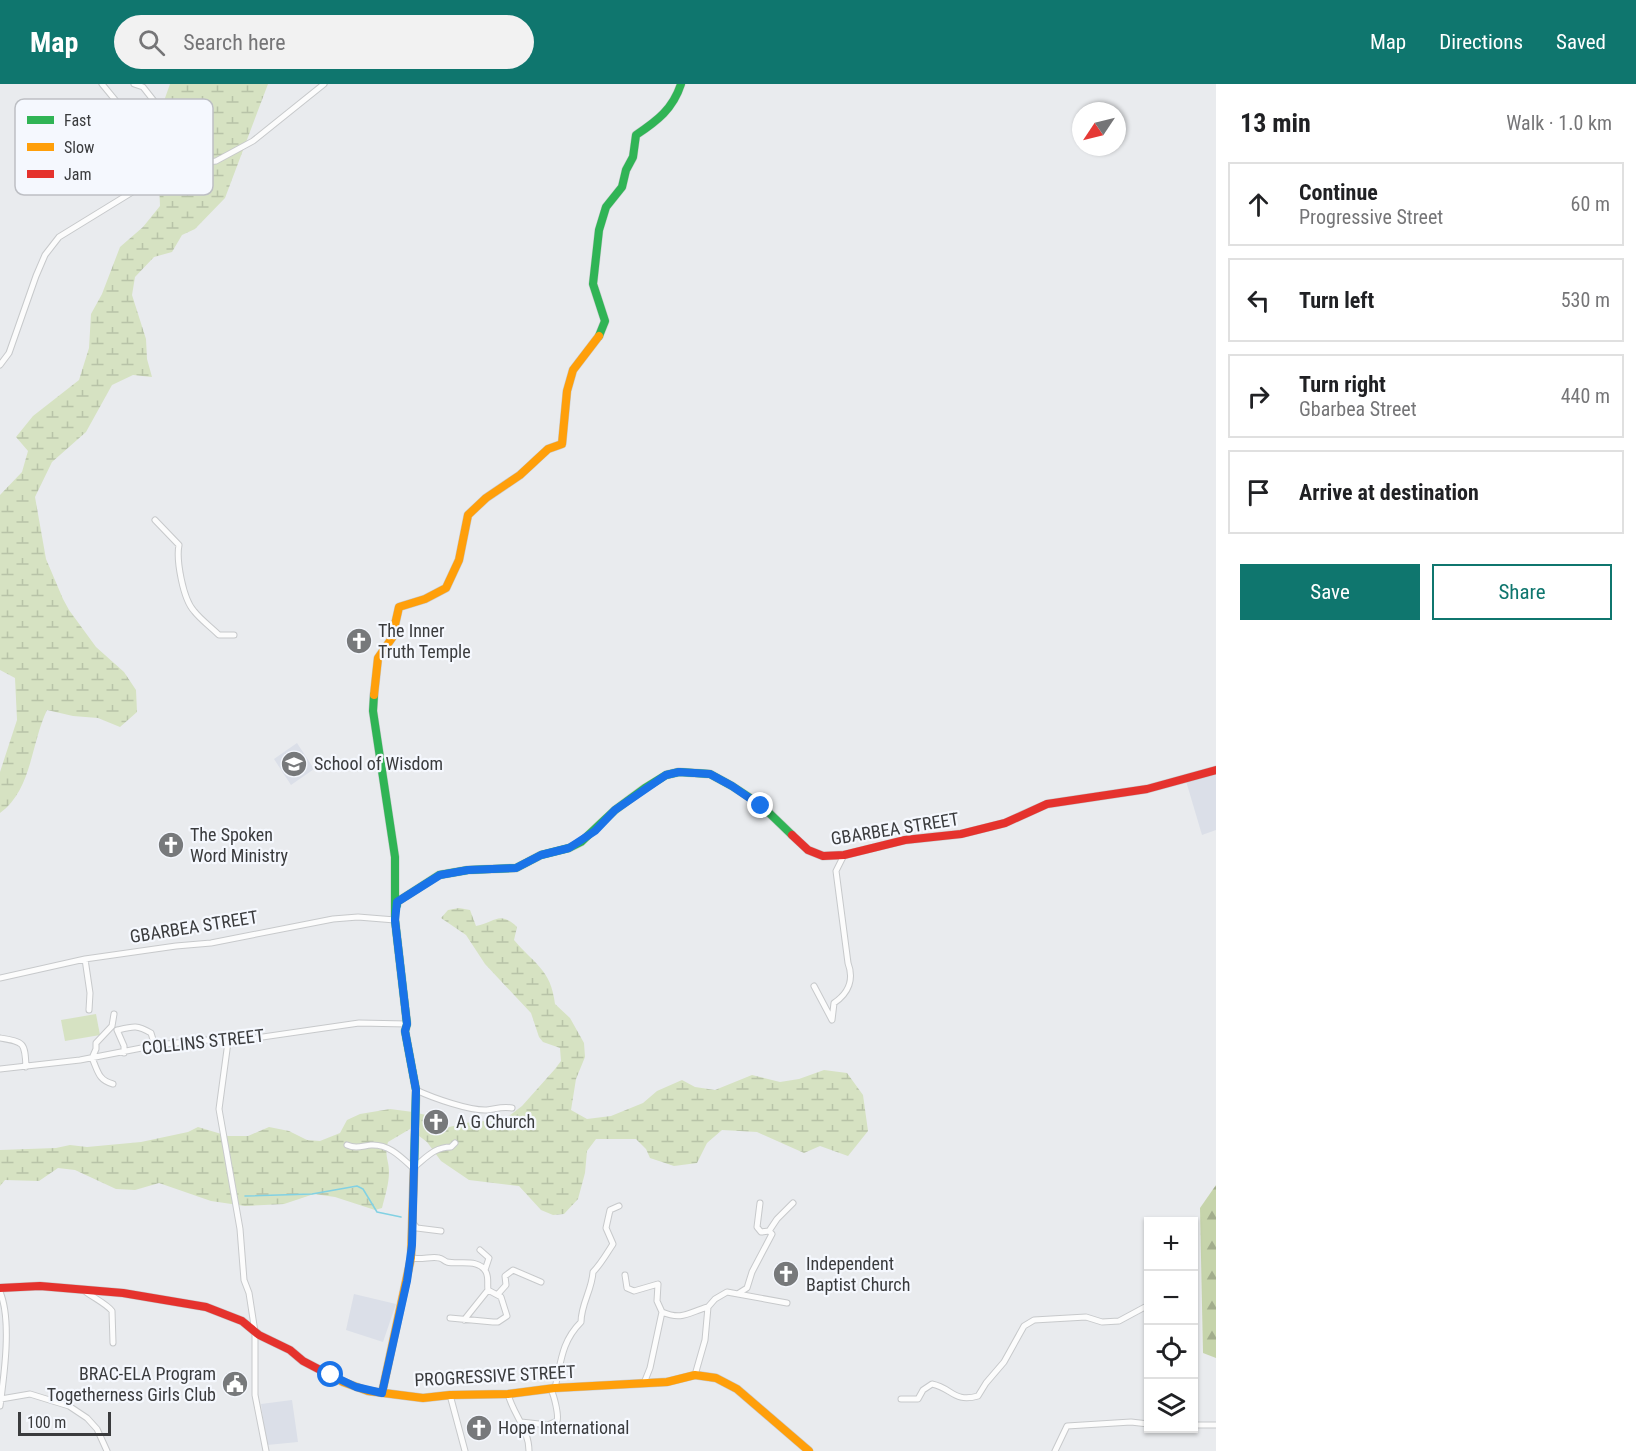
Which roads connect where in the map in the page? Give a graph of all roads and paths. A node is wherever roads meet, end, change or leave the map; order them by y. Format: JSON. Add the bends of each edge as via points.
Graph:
{"nodes":[{"id":1,"x":102,"y":84,"type":"edge"},
{"id":2,"x":134,"y":84,"type":"edge"},
{"id":3,"x":324,"y":84,"type":"edge"},
{"id":4,"x":681,"y":84,"type":"edge"},
{"id":5,"x":114,"y":99,"type":"edge"},
{"id":6,"x":152,"y":99,"type":"edge"},
{"id":7,"x":213,"y":161,"type":"edge"},
{"id":8,"x":129,"y":195,"type":"edge"},
{"id":9,"x":0,"y":365,"type":"edge"},
{"id":10,"x":155,"y":520,"type":"dead end"},
{"id":11,"x":234,"y":635,"type":"dead end"},
{"id":12,"x":1216,"y":770,"type":"edge"},
{"id":13,"x":844,"y":855,"type":"junction"},
{"id":14,"x":395,"y":918,"type":"junction"},
{"id":15,"x":85,"y":959,"type":"junction"},
{"id":16,"x":0,"y":978,"type":"edge"},
{"id":17,"x":813,"y":986,"type":"dead end"},
{"id":18,"x":88,"y":1010,"type":"dead end"},
{"id":19,"x":114,"y":1014,"type":"dead end"},
{"id":20,"x":407,"y":1024,"type":"junction"},
{"id":21,"x":115,"y":1028,"type":"junction"},
{"id":22,"x":0,"y":1038,"type":"edge"},
{"id":23,"x":228,"y":1042,"type":"junction"},
{"id":24,"x":155,"y":1046,"type":"junction"},
{"id":25,"x":124,"y":1053,"type":"junction"},
{"id":26,"x":92,"y":1058,"type":"junction"},
{"id":27,"x":26,"y":1067,"type":"junction"},
{"id":28,"x":0,"y":1069,"type":"edge"},
{"id":29,"x":113,"y":1084,"type":"dead end"},
{"id":30,"x":416,"y":1090,"type":"junction"},
{"id":31,"x":512,"y":1108,"type":"dead end"},
{"id":32,"x":455,"y":1143,"type":"dead end"},
{"id":33,"x":347,"y":1145,"type":"dead end"},
{"id":34,"x":413,"y":1168,"type":"junction"},
{"id":35,"x":760,"y":1203,"type":"dead end"},
{"id":36,"x":793,"y":1203,"type":"dead end"},
{"id":37,"x":619,"y":1206,"type":"dead end"},
{"id":38,"x":411,"y":1221,"type":"junction"},
{"id":39,"x":441,"y":1231,"type":"dead end"},
{"id":40,"x":769,"y":1231,"type":"junction"},
{"id":41,"x":480,"y":1250,"type":"dead end"},
{"id":42,"x":411,"y":1258,"type":"junction"},
{"id":43,"x":485,"y":1270,"type":"junction"},
{"id":44,"x":625,"y":1275,"type":"dead end"},
{"id":45,"x":541,"y":1282,"type":"dead end"},
{"id":46,"x":0,"y":1290,"type":"edge"},
{"id":47,"x":83,"y":1290,"type":"junction"},
{"id":48,"x":488,"y":1290,"type":"junction"},
{"id":49,"x":739,"y":1293,"type":"junction"},
{"id":50,"x":498,"y":1294,"type":"junction"},
{"id":51,"x":787,"y":1303,"type":"dead end"},
{"id":52,"x":708,"y":1307,"type":"junction"},
{"id":53,"x":1144,"y":1308,"type":"edge"},
{"id":54,"x":662,"y":1312,"type":"junction"},
{"id":55,"x":450,"y":1318,"type":"dead end"},
{"id":56,"x":464,"y":1320,"type":"junction"},
{"id":57,"x":255,"y":1332,"type":"junction"},
{"id":58,"x":113,"y":1343,"type":"dead end"},
{"id":59,"x":695,"y":1374,"type":"junction"},
{"id":60,"x":644,"y":1383,"type":"junction"},
{"id":61,"x":553,"y":1389,"type":"junction"},
{"id":62,"x":382,"y":1393,"type":"junction"},
{"id":63,"x":508,"y":1394,"type":"junction"},
{"id":64,"x":450,"y":1395,"type":"junction"},
{"id":65,"x":1,"y":1399,"type":"edge"},
{"id":66,"x":902,"y":1399,"type":"dead end"},
{"id":67,"x":0,"y":1406,"type":"edge"},
{"id":68,"x":521,"y":1422,"type":"junction"},
{"id":69,"x":1144,"y":1423,"type":"edge"},
{"id":70,"x":1198,"y":1425,"type":"edge"},
{"id":71,"x":1216,"y":1425,"type":"edge"},
{"id":72,"x":107,"y":1451,"type":"edge"},
{"id":73,"x":266,"y":1451,"type":"edge"},
{"id":74,"x":465,"y":1451,"type":"edge"},
{"id":75,"x":529,"y":1451,"type":"edge"},
{"id":76,"x":809,"y":1451,"type":"edge"},
{"id":77,"x":1055,"y":1451,"type":"edge"}],
"edges":[{"from":1,"to":5,"type":"street"},
{"from":2,"to":6,"type":"street","via":[[143,87]]},
{"from":3,"to":7,"type":"street","via":[[253,141]]},
{"from":4,"to":14,"type":"street","via":[[663,118],[636,135],[622,187],[606,207],[598,230],[593,284],[605,321],[598,339],[573,370],[562,444],[548,449],[468,515],[459,560],[446,588],[399,607],[392,638],[378,658],[374,722],[395,857]]},
{"from":8,"to":9,"type":"street","via":[[59,237],[45,255],[9,353]]},
{"from":10,"to":11,"type":"street","via":[[179,545],[177,555],[192,610],[219,635]]},
{"from":12,"to":13,"type":"street","name":"GBARBEA STREET","via":[[1147,789],[1047,804],[1005,824],[905,840]]},
{"from":13,"to":14,"type":"street","name":"GBARBEA STREET","via":[[823,856],[808,849],[761,806],[710,774],[679,772],[645,788],[569,848],[541,855],[516,868],[440,875],[397,902]]},
{"from":13,"to":17,"type":"street","via":[[836,871],[852,975],[845,996],[834,1003],[832,1020]]},
{"from":14,"to":15,"type":"street","name":"GBARBEA STREET","via":[[333,919],[211,943]]},
{"from":14,"to":20,"type":"street"},
{"from":15,"to":16,"type":"street","name":"GBARBEA STREET"},
{"from":15,"to":18,"type":"street"},
{"from":19,"to":21,"type":"street"},
{"from":20,"to":23,"type":"street","name":"COLLINS STREET","via":[[359,1023]]},
{"from":20,"to":30,"type":"street"},
{"from":21,"to":24,"type":"street","via":[[137,1026],[151,1033]]},
{"from":21,"to":25,"type":"street"},
{"from":21,"to":26,"type":"street","via":[[96,1043]]},
{"from":22,"to":27,"type":"street","via":[[23,1044]]},
{"from":23,"to":24,"type":"street","name":"COLLINS STREET","via":[[206,1040]]},
{"from":23,"to":57,"type":"street","via":[[219,1109]]},
{"from":24,"to":25,"type":"street","name":"COLLINS STREET"},
{"from":25,"to":26,"type":"street","name":"COLLINS STREET"},
{"from":26,"to":27,"type":"street","name":"COLLINS STREET"},
{"from":26,"to":29,"type":"street","via":[[103,1081]]},
{"from":27,"to":28,"type":"street","name":"COLLINS STREET"},
{"from":30,"to":31,"type":"street","via":[[478,1109]]},
{"from":30,"to":34,"type":"street"},
{"from":32,"to":34,"type":"street","via":[[441,1147]]},
{"from":33,"to":34,"type":"street","via":[[375,1145],[395,1151]]},
{"from":34,"to":38,"type":"street"},
{"from":35,"to":40,"type":"street","via":[[757,1227],[761,1232]]},
{"from":36,"to":40,"type":"street"},
{"from":37,"to":61,"type":"street","via":[[610,1210],[606,1228],[612,1244],[593,1272],[581,1322],[566,1343]]},
{"from":38,"to":39,"type":"street","via":[[417,1228]]},
{"from":38,"to":42,"type":"street"},
{"from":40,"to":49,"type":"street","via":[[772,1234],[747,1288]]},
{"from":41,"to":43,"type":"street","via":[[489,1258]]},
{"from":42,"to":43,"type":"street","via":[[438,1257]]},
{"from":42,"to":62,"type":"street"},
{"from":43,"to":48,"type":"street"},
{"from":44,"to":54,"type":"street","via":[[627,1288],[634,1291],[658,1284],[657,1301]]},
{"from":45,"to":50,"type":"street","via":[[513,1270],[505,1276],[506,1285]]},
{"from":46,"to":47,"type":"street","name":"PROGRESSIVE STREET","via":[[40,1286]]},
{"from":46,"to":65,"type":"street","via":[[6,1321]]},
{"from":47,"to":57,"type":"street","name":"PROGRESSIVE STREET","via":[[207,1307],[242,1321]]},
{"from":47,"to":58,"type":"street","via":[[110,1307]]},
{"from":48,"to":50,"type":"street"},
{"from":48,"to":56,"type":"street"},
{"from":49,"to":51,"type":"street"},
{"from":49,"to":52,"type":"street","via":[[727,1292]]},
{"from":50,"to":56,"type":"street","via":[[507,1316],[498,1322]]},
{"from":52,"to":54,"type":"street","via":[[681,1317]]},
{"from":52,"to":59,"type":"street","via":[[705,1340]]},
{"from":53,"to":66,"type":"street","via":[[1119,1321],[1102,1322],[1086,1317],[1034,1320],[1024,1326],[1004,1362],[978,1396],[956,1397],[942,1386],[932,1384],[918,1399]]},
{"from":54,"to":60,"type":"street"},
{"from":55,"to":56,"type":"street"},
{"from":57,"to":62,"type":"street","name":"PROGRESSIVE STREET","via":[[343,1382]]},
{"from":57,"to":73,"type":"street","via":[[255,1395]]},
{"from":59,"to":60,"type":"street","name":"PROGRESSIVE STREET","via":[[667,1382]]},
{"from":59,"to":76,"type":"street","name":"PROGRESSIVE STREET","via":[[726,1382]]},
{"from":60,"to":61,"type":"street","name":"PROGRESSIVE STREET"},
{"from":61,"to":63,"type":"street","name":"PROGRESSIVE STREET"},
{"from":61,"to":68,"type":"street","via":[[557,1421],[548,1425]]},
{"from":62,"to":64,"type":"street","name":"PROGRESSIVE STREET","via":[[423,1398]]},
{"from":63,"to":64,"type":"street","name":"PROGRESSIVE STREET"},
{"from":63,"to":68,"type":"street"},
{"from":64,"to":74,"type":"street"},
{"from":65,"to":67,"type":"street"},
{"from":65,"to":72,"type":"street","via":[[30,1394],[69,1406],[97,1429]]},
{"from":68,"to":75,"type":"street"},
{"from":69,"to":77,"type":"street","via":[[1067,1426]]},
{"from":70,"to":71,"type":"street"}]}
